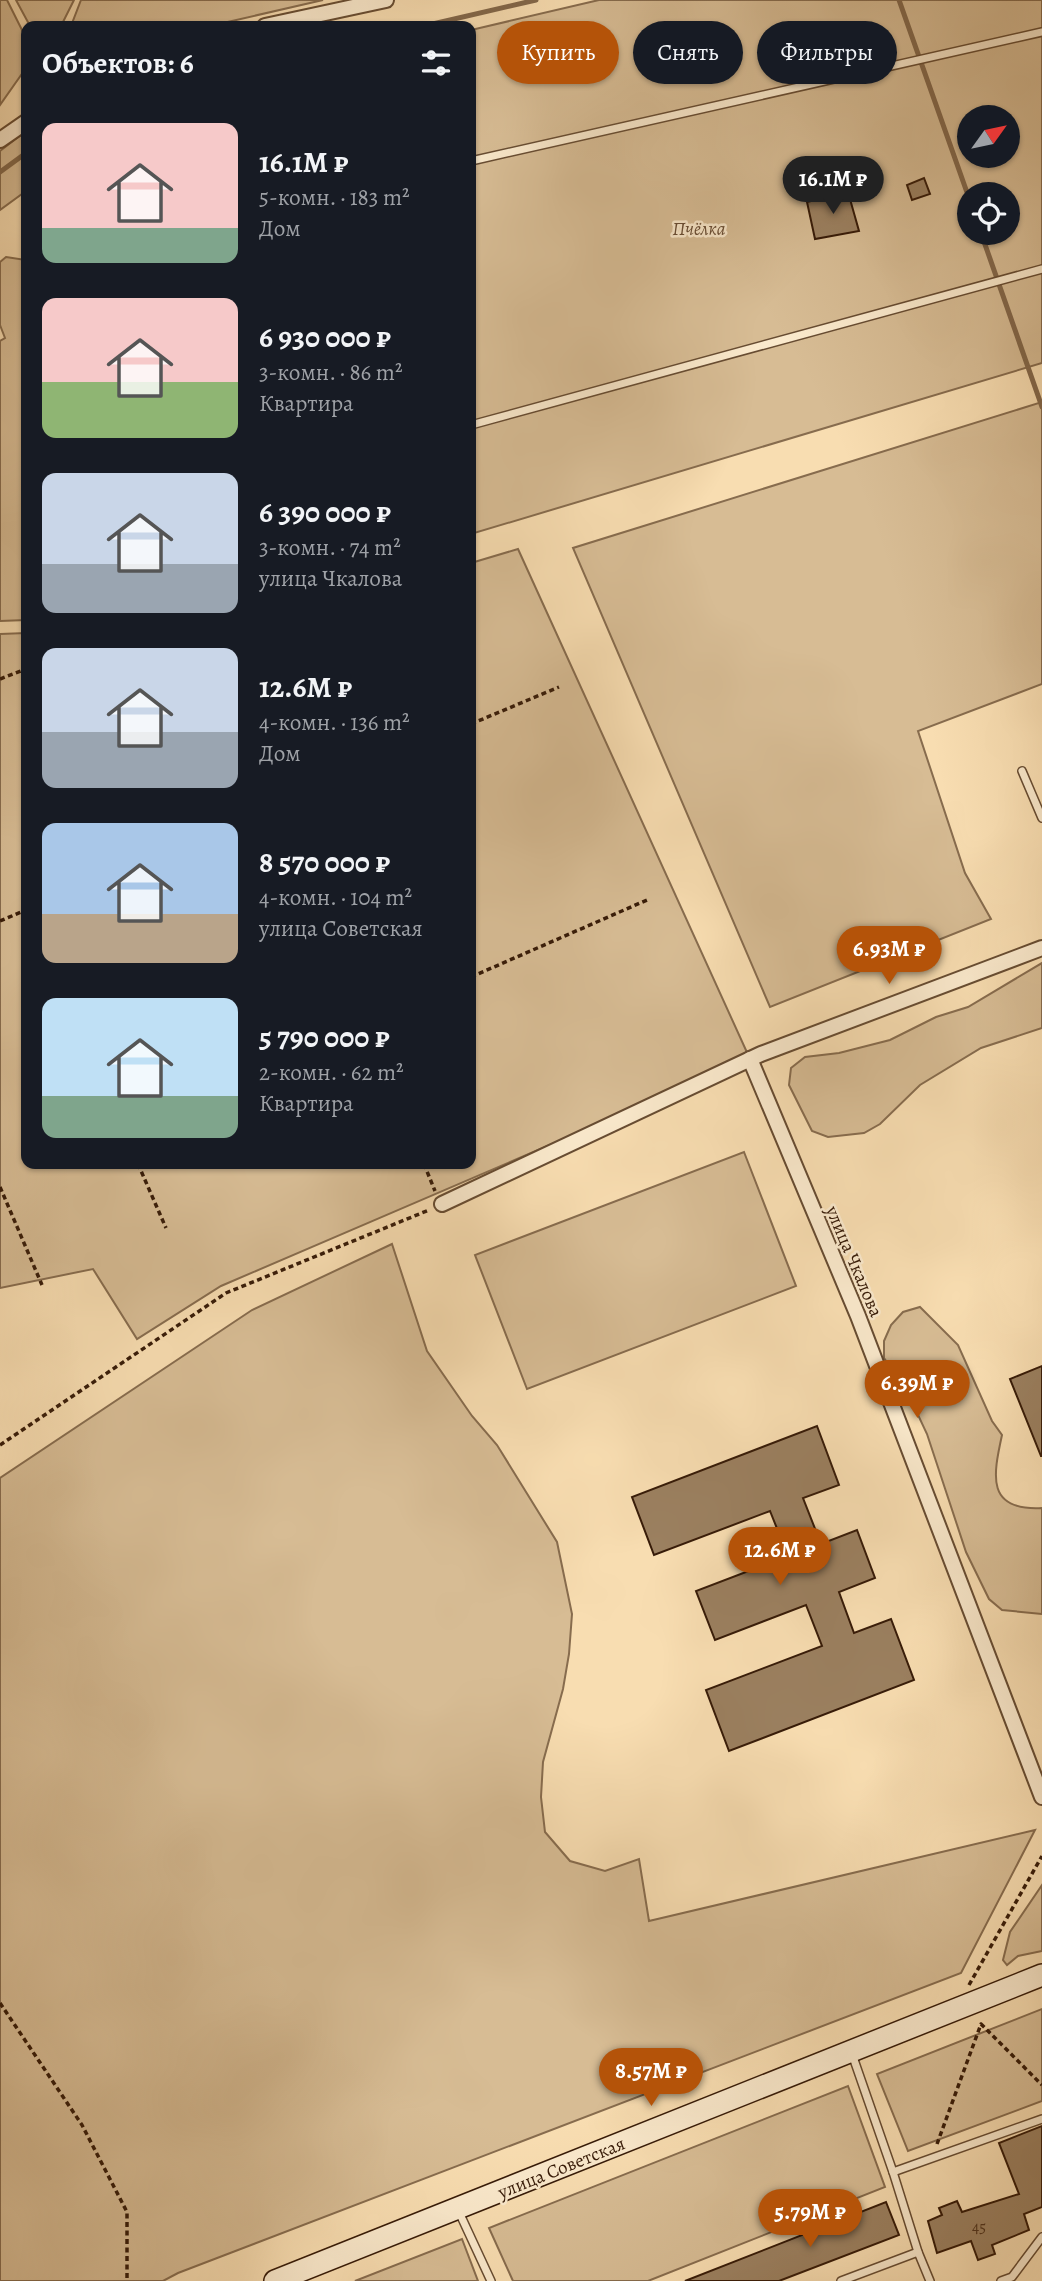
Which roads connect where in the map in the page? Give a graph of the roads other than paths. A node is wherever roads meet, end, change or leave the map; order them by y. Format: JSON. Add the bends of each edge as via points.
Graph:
{"nodes":[{"id":1,"x":386,"y":0,"type":"edge"},
{"id":2,"x":288,"y":21,"type":"edge"},
{"id":3,"x":1042,"y":32,"type":"edge"},
{"id":4,"x":21,"y":125,"type":"edge"},
{"id":5,"x":0,"y":140,"type":"edge"},
{"id":6,"x":476,"y":160,"type":"edge"},
{"id":7,"x":1042,"y":269,"type":"edge"},
{"id":8,"x":476,"y":424,"type":"edge"},
{"id":9,"x":1022,"y":771,"type":"dead end"},
{"id":10,"x":1042,"y":818,"type":"edge"},
{"id":11,"x":1042,"y":948,"type":"edge"},
{"id":12,"x":750,"y":1059,"type":"junction"},
{"id":13,"x":442,"y":1204,"type":"road end"},
{"id":14,"x":1042,"y":1797,"type":"edge"},
{"id":15,"x":1042,"y":1975,"type":"edge"},
{"id":16,"x":851,"y":2051,"type":"junction"},
{"id":17,"x":1042,"y":2119,"type":"edge"},
{"id":18,"x":894,"y":2172,"type":"junction"},
{"id":19,"x":457,"y":2208,"type":"junction"},
{"id":20,"x":1042,"y":2237,"type":"edge"},
{"id":21,"x":918,"y":2252,"type":"junction"},
{"id":22,"x":275,"y":2281,"type":"edge"},
{"id":23,"x":491,"y":2281,"type":"edge"},
{"id":24,"x":841,"y":2281,"type":"edge"},
{"id":25,"x":930,"y":2281,"type":"edge"},
{"id":26,"x":1001,"y":2281,"type":"edge"}],
"edges":[{"from":1,"to":2,"type":"street"},
{"from":3,"to":6,"type":"lane"},
{"from":4,"to":5,"type":"street"},
{"from":7,"to":8,"type":"lane"},
{"from":9,"to":10,"type":"lane"},
{"from":11,"to":12,"type":"street"},
{"from":12,"to":13,"type":"street"},
{"from":12,"to":14,"type":"street","name":"улица Чкалова","via":[[858,1316]]},
{"from":15,"to":16,"type":"street","name":"улица Советская"},
{"from":16,"to":18,"type":"lane"},
{"from":16,"to":19,"type":"street","name":"улица Советская"},
{"from":17,"to":18,"type":"lane"},
{"from":18,"to":21,"type":"lane"},
{"from":19,"to":22,"type":"street","name":"улица Советская"},
{"from":19,"to":23,"type":"lane"},
{"from":20,"to":26,"type":"lane","via":[[1012,2277]]},
{"from":21,"to":24,"type":"lane"},
{"from":21,"to":25,"type":"lane"}]}
